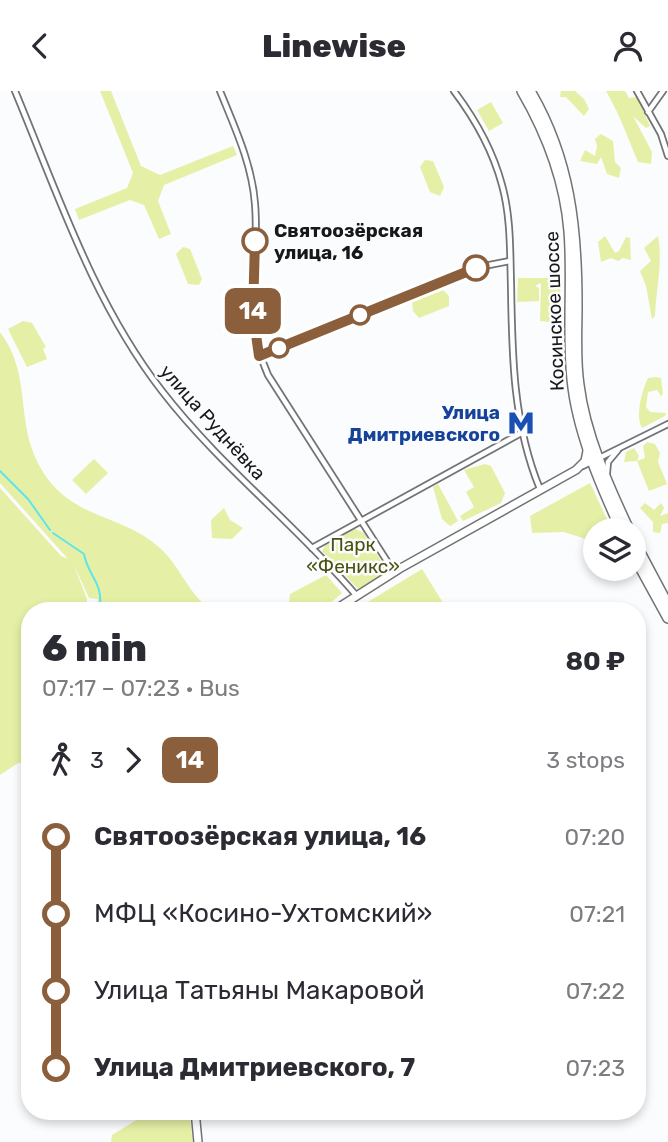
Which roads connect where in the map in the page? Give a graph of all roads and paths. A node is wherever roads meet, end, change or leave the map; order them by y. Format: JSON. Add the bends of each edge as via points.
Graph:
{"nodes":[{"id":1,"x":15,"y":91,"type":"edge"},
{"id":2,"x":220,"y":91,"type":"edge"},
{"id":3,"x":454,"y":91,"type":"edge"},
{"id":4,"x":637,"y":91,"type":"edge"},
{"id":5,"x":663,"y":91,"type":"edge"},
{"id":6,"x":526,"y":92,"type":"edge"},
{"id":7,"x":648,"y":112,"type":"junction"},
{"id":8,"x":668,"y":156,"type":"edge"},
{"id":9,"x":510,"y":261,"type":"junction"},
{"id":10,"x":259,"y":356,"type":"junction"},
{"id":11,"x":668,"y":424,"type":"edge"},
{"id":12,"x":523,"y":432,"type":"junction"},
{"id":13,"x":590,"y":442,"type":"junction"},
{"id":14,"x":621,"y":446,"type":"junction"},
{"id":15,"x":597,"y":460,"type":"junction"},
{"id":16,"x":576,"y":471,"type":"junction"},
{"id":17,"x":606,"y":485,"type":"junction"},
{"id":18,"x":540,"y":489,"type":"junction"},
{"id":19,"x":617,"y":518,"type":"edge"},
{"id":20,"x":623,"y":518,"type":"edge"},
{"id":21,"x":360,"y":520,"type":"junction"},
{"id":22,"x":312,"y":548,"type":"junction"},
{"id":23,"x":646,"y":564,"type":"edge"},
{"id":24,"x":394,"y":572,"type":"junction"},
{"id":25,"x":646,"y":578,"type":"edge"},
{"id":26,"x":356,"y":595,"type":"junction"},
{"id":27,"x":346,"y":602,"type":"edge"},
{"id":28,"x":668,"y":605,"type":"edge"},
{"id":29,"x":668,"y":618,"type":"edge"},
{"id":30,"x":196,"y":1120,"type":"edge"},
{"id":31,"x":198,"y":1142,"type":"edge"}],
"edges":[{"from":1,"to":22,"type":"street","name":"улица Руднёвка","via":[[90,274],[134,353],[191,424]]},
{"from":2,"to":10,"type":"street","via":[[252,181],[256,230],[253,313]]},
{"from":3,"to":9,"type":"street","via":[[478,127],[499,176]]},
{"from":4,"to":7,"type":"street"},
{"from":5,"to":7,"type":"street"},
{"from":6,"to":13,"type":"highway","name":"Косинское шоссе","via":[[550,148],[565,200],[572,379]]},
{"from":6,"to":13,"type":"highway","name":"Косинское шоссе","via":[[541,110],[559,153],[572,204],[578,380]]},
{"from":7,"to":8,"type":"street"},
{"from":9,"to":10,"type":"street","via":[[476,268]]},
{"from":9,"to":12,"type":"street","via":[[513,376]]},
{"from":10,"to":21,"type":"street"},
{"from":11,"to":14,"type":"street"},
{"from":12,"to":18,"type":"street"},
{"from":12,"to":21,"type":"street"},
{"from":13,"to":14,"type":"street","via":[[606,450]]},
{"from":13,"to":15,"type":"highway","name":"Косинское шоссе"},
{"from":13,"to":16,"type":"main road"},
{"from":14,"to":15,"type":"street"},
{"from":14,"to":17,"type":"street","via":[[608,463]]},
{"from":15,"to":16,"type":"street"},
{"from":15,"to":17,"type":"highway","name":"Косинское шоссе"},
{"from":16,"to":17,"type":"main road","via":[[591,471]]},
{"from":16,"to":18,"type":"main road"},
{"from":17,"to":19,"type":"highway","name":"Косинское шоссе"},
{"from":17,"to":20,"type":"highway","name":"Косинское шоссе"},
{"from":18,"to":24,"type":"main road"},
{"from":21,"to":22,"type":"street"},
{"from":21,"to":24,"type":"street"},
{"from":22,"to":26,"type":"street","name":"улица Руднёвка"},
{"from":23,"to":28,"type":"highway"},
{"from":24,"to":26,"type":"main road"},
{"from":25,"to":29,"type":"highway"},
{"from":26,"to":27,"type":"main road"},
{"from":30,"to":31,"type":"main road"}]}
